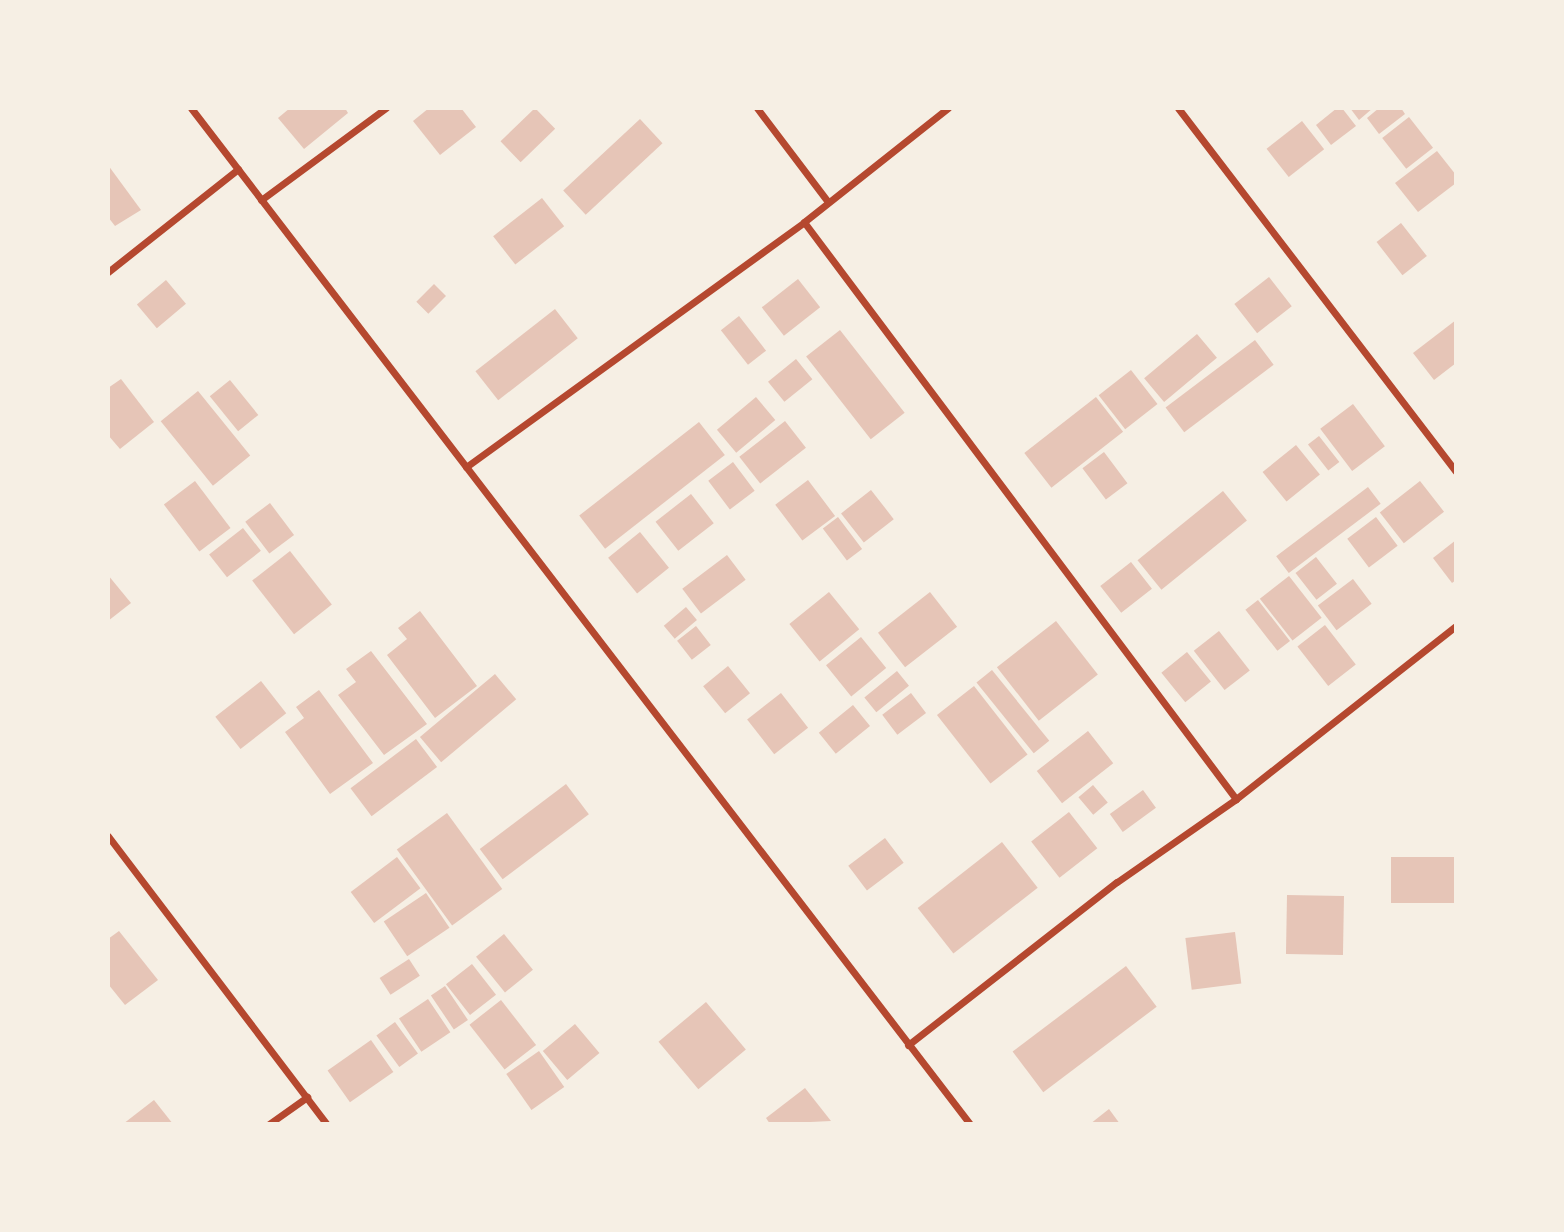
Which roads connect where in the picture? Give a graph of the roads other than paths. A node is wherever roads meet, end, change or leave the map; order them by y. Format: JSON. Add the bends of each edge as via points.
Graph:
{"nodes":[{"id":1,"x":191,"y":108,"type":"edge"},
{"id":2,"x":386,"y":108,"type":"edge"},
{"id":3,"x":757,"y":108,"type":"edge"},
{"id":4,"x":948,"y":108,"type":"edge"},
{"id":5,"x":1178,"y":108,"type":"edge"},
{"id":6,"x":238,"y":169,"type":"junction"},
{"id":7,"x":261,"y":200,"type":"junction"},
{"id":8,"x":828,"y":202,"type":"junction"},
{"id":9,"x":804,"y":222,"type":"junction"},
{"id":10,"x":108,"y":272,"type":"edge"},
{"id":11,"x":467,"y":467,"type":"junction"},
{"id":12,"x":1455,"y":471,"type":"edge"},
{"id":13,"x":1455,"y":626,"type":"edge"},
{"id":14,"x":1236,"y":799,"type":"junction"},
{"id":15,"x":108,"y":836,"type":"edge"},
{"id":16,"x":908,"y":1045,"type":"junction"},
{"id":17,"x":307,"y":1097,"type":"junction"},
{"id":18,"x":269,"y":1124,"type":"edge"},
{"id":19,"x":327,"y":1124,"type":"edge"},
{"id":20,"x":970,"y":1124,"type":"edge"}],
"edges":[{"from":1,"to":6,"type":"street"},
{"from":2,"to":7,"type":"street"},
{"from":3,"to":8,"type":"street"},
{"from":4,"to":8,"type":"street"},
{"from":5,"to":12,"type":"street"},
{"from":6,"to":7,"type":"street"},
{"from":6,"to":10,"type":"street"},
{"from":7,"to":11,"type":"street"},
{"from":8,"to":9,"type":"street"},
{"from":9,"to":11,"type":"street"},
{"from":9,"to":14,"type":"street"},
{"from":11,"to":16,"type":"street"},
{"from":13,"to":14,"type":"street"},
{"from":14,"to":16,"type":"street","via":[[1117,882]]},
{"from":15,"to":17,"type":"street"},
{"from":16,"to":20,"type":"street"},
{"from":17,"to":18,"type":"street"},
{"from":17,"to":19,"type":"street"}]}
